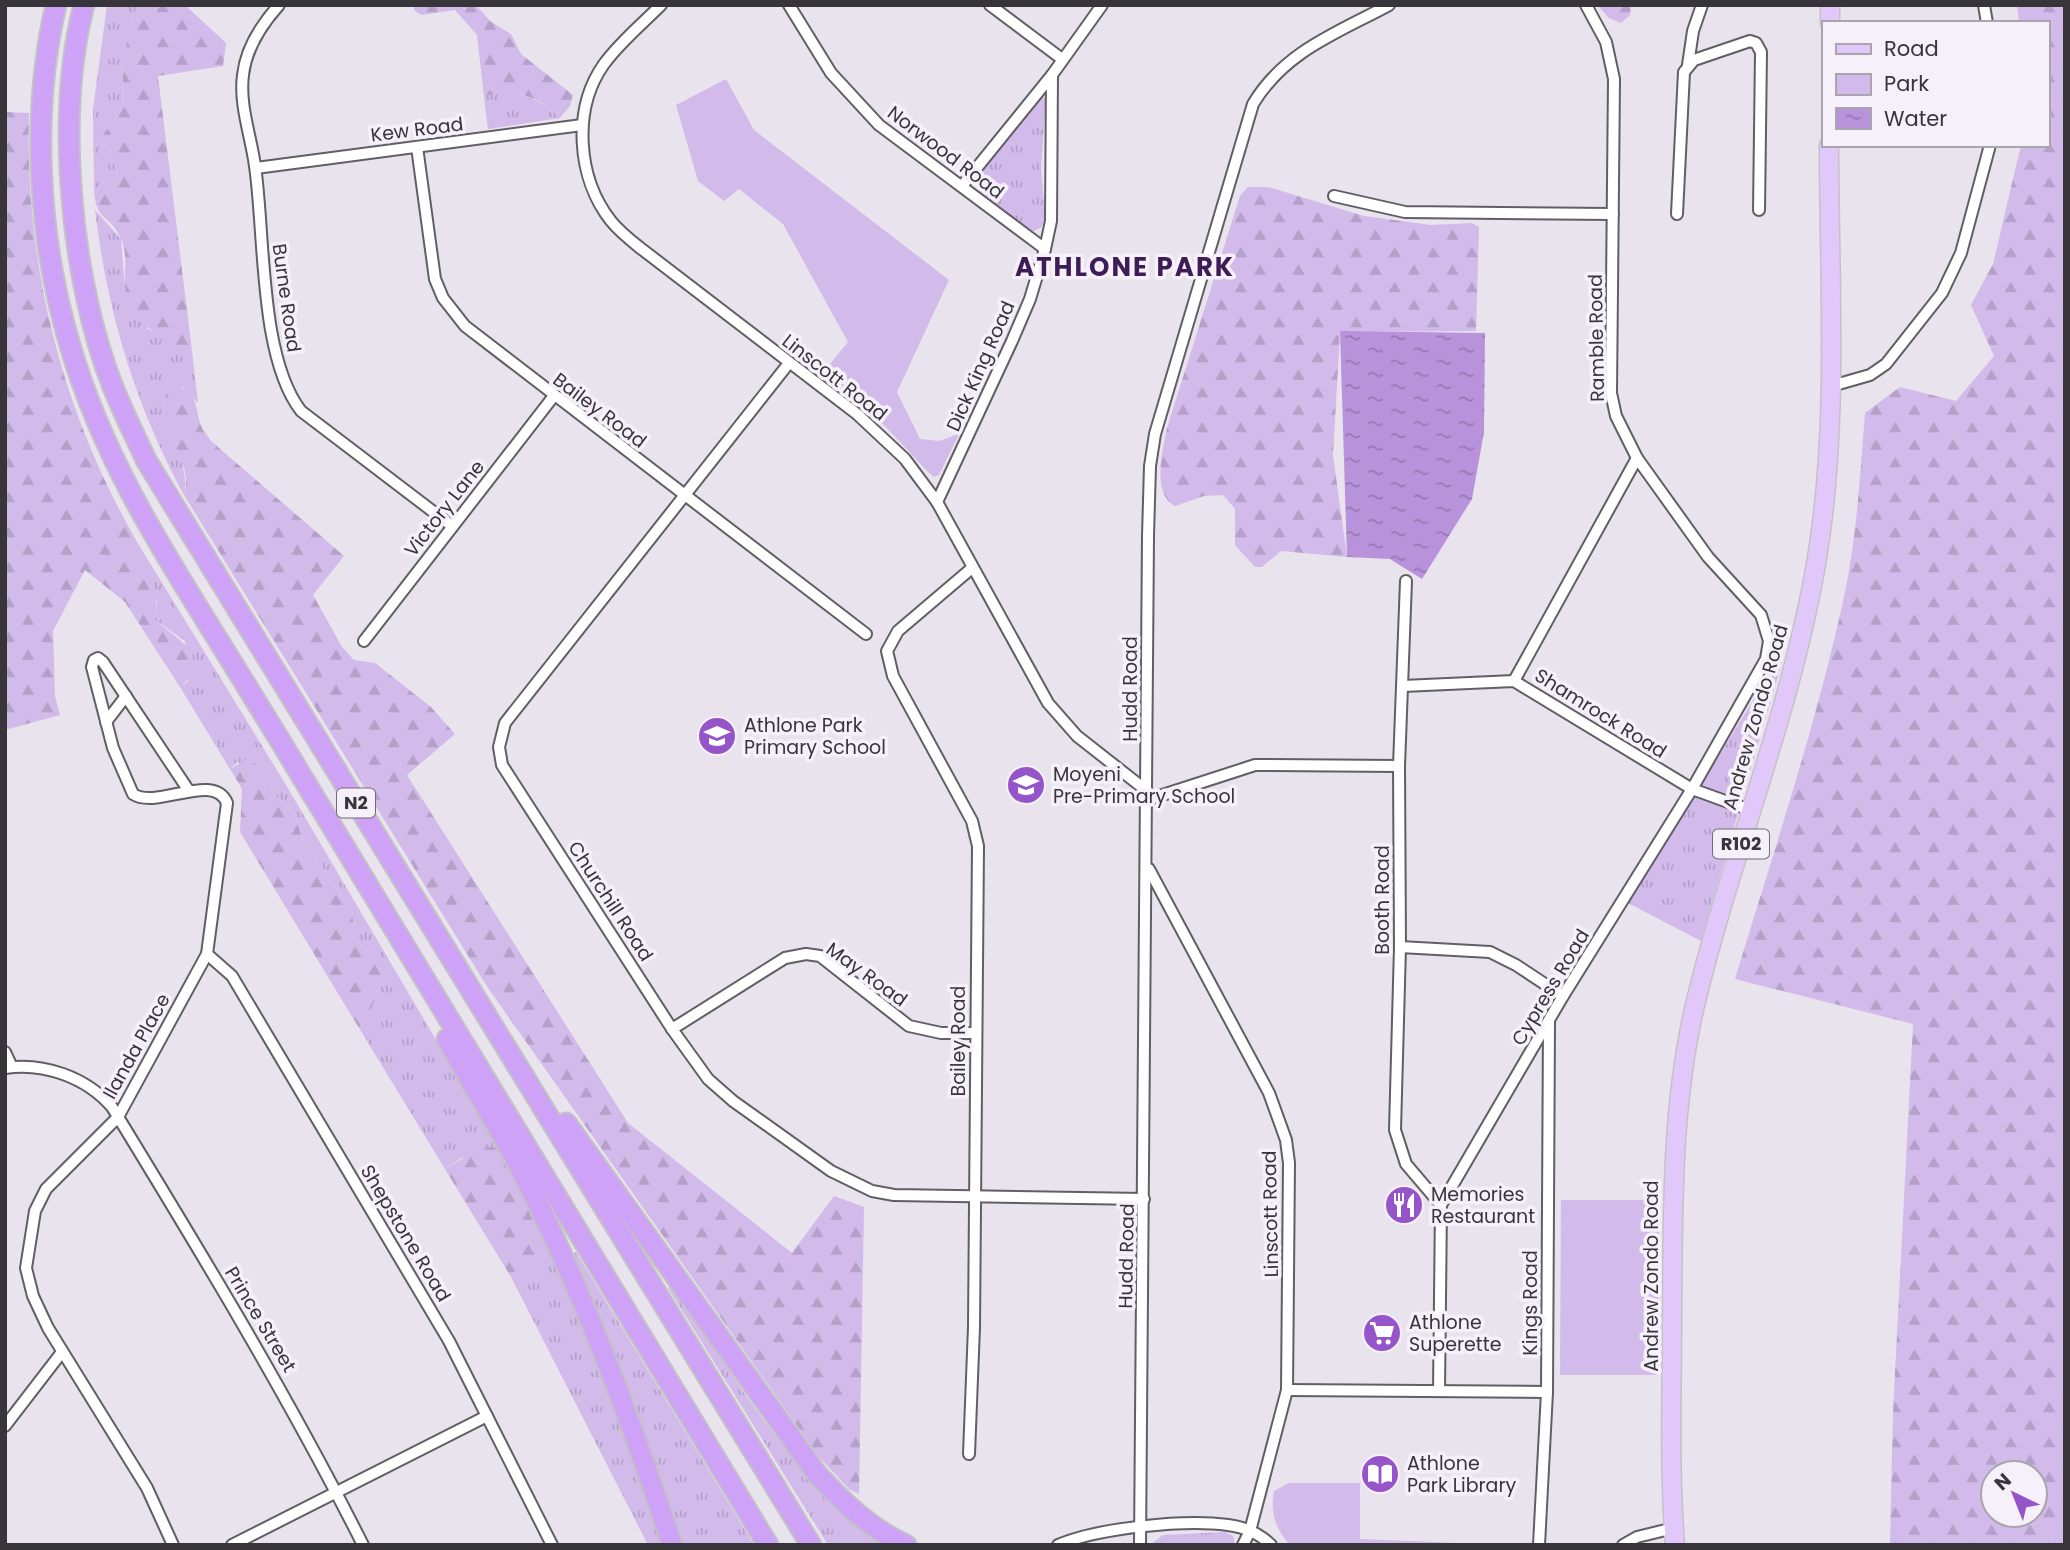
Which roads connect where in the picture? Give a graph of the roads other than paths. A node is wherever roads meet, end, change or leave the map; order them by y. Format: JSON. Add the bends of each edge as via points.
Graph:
{"nodes":[{"id":1,"x":56,"y":5,"type":"edge"},
{"id":2,"x":84,"y":5,"type":"edge"},
{"id":3,"x":279,"y":5,"type":"edge"},
{"id":4,"x":661,"y":5,"type":"edge"},
{"id":5,"x":789,"y":5,"type":"edge"},
{"id":6,"x":990,"y":5,"type":"edge"},
{"id":7,"x":1102,"y":5,"type":"edge"},
{"id":8,"x":1389,"y":5,"type":"edge"},
{"id":9,"x":1586,"y":5,"type":"edge"},
{"id":10,"x":1702,"y":5,"type":"edge"},
{"id":11,"x":1062,"y":59,"type":"junction"},
{"id":12,"x":1688,"y":65,"type":"junction"},
{"id":13,"x":1052,"y":75,"type":"junction"},
{"id":14,"x":582,"y":125,"type":"junction"},
{"id":15,"x":417,"y":147,"type":"junction"},
{"id":16,"x":1829,"y":147,"type":"edge"},
{"id":17,"x":1989,"y":147,"type":"edge"},
{"id":18,"x":256,"y":167,"type":"junction"},
{"id":19,"x":962,"y":186,"type":"junction"},
{"id":20,"x":1334,"y":196,"type":"dead end"},
{"id":21,"x":1759,"y":210,"type":"dead end"},
{"id":22,"x":1614,"y":214,"type":"junction"},
{"id":23,"x":1677,"y":214,"type":"dead end"},
{"id":24,"x":1045,"y":249,"type":"junction"},
{"id":25,"x":789,"y":363,"type":"junction"},
{"id":26,"x":1828,"y":387,"type":"junction"},
{"id":27,"x":553,"y":397,"type":"junction"},
{"id":28,"x":1637,"y":458,"type":"junction"},
{"id":29,"x":684,"y":496,"type":"junction"},
{"id":30,"x":937,"y":502,"type":"junction"},
{"id":31,"x":452,"y":526,"type":"junction"},
{"id":32,"x":972,"y":568,"type":"junction"},
{"id":33,"x":1406,"y":581,"type":"dead end"},
{"id":34,"x":866,"y":634,"type":"dead end"},
{"id":35,"x":364,"y":641,"type":"dead end"},
{"id":36,"x":1769,"y":641,"type":"joint"},
{"id":37,"x":1514,"y":681,"type":"junction"},
{"id":38,"x":1403,"y":686,"type":"junction"},
{"id":39,"x":126,"y":696,"type":"junction"},
{"id":40,"x":106,"y":722,"type":"junction"},
{"id":41,"x":1399,"y":766,"type":"junction"},
{"id":42,"x":1692,"y":789,"type":"junction"},
{"id":43,"x":189,"y":791,"type":"junction"},
{"id":44,"x":1147,"y":796,"type":"junction"},
{"id":45,"x":1750,"y":810,"type":"junction"},
{"id":46,"x":1148,"y":866,"type":"junction"},
{"id":47,"x":1400,"y":947,"type":"junction"},
{"id":48,"x":207,"y":954,"type":"junction"},
{"id":49,"x":1563,"y":996,"type":"junction"},
{"id":50,"x":437,"y":999,"type":"junction"},
{"id":51,"x":486,"y":1016,"type":"junction"},
{"id":52,"x":1549,"y":1020,"type":"junction"},
{"id":53,"x":672,"y":1029,"type":"junction"},
{"id":54,"x":976,"y":1032,"type":"junction"},
{"id":55,"x":5,"y":1052,"type":"edge"},
{"id":56,"x":9,"y":1068,"type":"edge"},
{"id":57,"x":118,"y":1117,"type":"junction"},
{"id":58,"x":974,"y":1198,"type":"junction"},
{"id":59,"x":1144,"y":1199,"type":"junction"},
{"id":60,"x":1441,"y":1205,"type":"junction"},
{"id":61,"x":62,"y":1352,"type":"junction"},
{"id":62,"x":1287,"y":1390,"type":"junction"},
{"id":63,"x":1438,"y":1391,"type":"junction"},
{"id":64,"x":1546,"y":1392,"type":"junction"},
{"id":65,"x":486,"y":1416,"type":"junction"},
{"id":66,"x":5,"y":1426,"type":"edge"},
{"id":67,"x":969,"y":1454,"type":"dead end"},
{"id":68,"x":337,"y":1492,"type":"junction"},
{"id":69,"x":1140,"y":1527,"type":"junction"},
{"id":70,"x":1250,"y":1531,"type":"junction"},
{"id":71,"x":1674,"y":1536,"type":"edge"},
{"id":72,"x":173,"y":1545,"type":"edge"},
{"id":73,"x":232,"y":1545,"type":"edge"},
{"id":74,"x":363,"y":1545,"type":"edge"},
{"id":75,"x":552,"y":1545,"type":"edge"},
{"id":76,"x":672,"y":1545,"type":"edge"},
{"id":77,"x":768,"y":1545,"type":"edge"},
{"id":78,"x":811,"y":1545,"type":"edge"},
{"id":79,"x":906,"y":1545,"type":"edge"},
{"id":80,"x":1058,"y":1545,"type":"edge"},
{"id":81,"x":1140,"y":1545,"type":"edge"},
{"id":82,"x":1243,"y":1545,"type":"edge"},
{"id":83,"x":1272,"y":1545,"type":"edge"},
{"id":84,"x":1539,"y":1545,"type":"edge"},
{"id":85,"x":1623,"y":1545,"type":"edge"}],
"edges":[{"from":1,"to":50,"type":"highway","number":"N2","via":[[48,41],[42,127],[44,209],[68,340],[88,399],[115,465],[152,535]]},
{"from":2,"to":51,"type":"highway","number":"N2","via":[[71,111],[72,209],[90,309],[112,386],[146,460]]},
{"from":3,"to":18,"type":"street","name":"Burne Road","via":[[251,44],[243,76]]},
{"from":4,"to":14,"type":"street","name":"Linscott Road","via":[[604,64],[592,85]]},
{"from":5,"to":19,"type":"street","name":"Norwood Road","via":[[819,56],[861,107],[895,139]]},
{"from":6,"to":11,"type":"street"},
{"from":7,"to":11,"type":"street"},
{"from":8,"to":44,"type":"street","name":"Hudd Road","via":[[1279,68],[1253,104],[1244,127],[1152,449]]},
{"from":9,"to":22,"type":"street","name":"Ramble Road","via":[[1606,42],[1612,69]]},
{"from":10,"to":12,"type":"street"},
{"from":11,"to":13,"type":"street"},
{"from":12,"to":21,"type":"street","via":[[1750,41],[1759,46]]},
{"from":12,"to":23,"type":"street"},
{"from":13,"to":19,"type":"street"},
{"from":13,"to":24,"type":"street","name":"Dick King Road","via":[[1051,221]]},
{"from":14,"to":15,"type":"street","name":"Kew Road"},
{"from":14,"to":25,"type":"street","name":"Linscott Road","via":[[591,185],[612,222]]},
{"from":15,"to":18,"type":"street","name":"Kew Road"},
{"from":15,"to":27,"type":"street","name":"Bailey Road","via":[[435,279],[443,298],[465,326]]},
{"from":16,"to":26,"type":"main road","name":"Andrew Zondo Road","number":"R102"},
{"from":17,"to":26,"type":"street","via":[[1961,253],[1942,293],[1886,364]]},
{"from":18,"to":31,"type":"street","name":"Burne Road","via":[[270,314],[288,393],[323,430]]},
{"from":19,"to":24,"type":"street","name":"Norwood Road"},
{"from":20,"to":22,"type":"street","via":[[1405,212]]},
{"from":22,"to":28,"type":"street","name":"Ramble Road","via":[[1611,393],[1616,416]]},
{"from":24,"to":30,"type":"street","name":"Dick King Road","via":[[1030,299]]},
{"from":25,"to":29,"type":"street","name":"Churchill Road"},
{"from":25,"to":30,"type":"street","name":"Linscott Road","via":[[890,443]]},
{"from":26,"to":45,"type":"main road","name":"Andrew Zondo Road","number":"R102","via":[[1826,477],[1817,560]]},
{"from":27,"to":29,"type":"street","name":"Bailey Road"},
{"from":27,"to":31,"type":"street","name":"Victory Lane"},
{"from":28,"to":36,"type":"street","name":"Ramble Road","via":[[1708,557],[1761,615]]},
{"from":28,"to":37,"type":"street"},
{"from":29,"to":34,"type":"street","name":"Bailey Road"},
{"from":29,"to":53,"type":"street","name":"Churchill Road","via":[[505,723],[499,747],[512,785]]},
{"from":30,"to":32,"type":"street","name":"Linscott Road"},
{"from":31,"to":35,"type":"street","name":"Victory Lane"},
{"from":32,"to":44,"type":"street","name":"Linscott Road","via":[[1048,703],[1077,736]]},
{"from":32,"to":54,"type":"street","name":"Bailey Road","via":[[898,631],[887,651],[893,676],[976,833]]},
{"from":33,"to":38,"type":"street","name":"Booth Road"},
{"from":36,"to":42,"type":"street","name":"Cypress Road","via":[[1758,676]]},
{"from":37,"to":38,"type":"street","name":"Shamrock Road"},
{"from":37,"to":42,"type":"street","name":"Shamrock Road"},
{"from":38,"to":41,"type":"street","name":"Booth Road"},
{"from":39,"to":40,"type":"street"},
{"from":39,"to":40,"type":"street","via":[[100,659],[94,660]]},
{"from":39,"to":43,"type":"street"},
{"from":40,"to":43,"type":"street","via":[[133,794],[150,800]]},
{"from":41,"to":44,"type":"street","via":[[1255,765]]},
{"from":41,"to":47,"type":"street","name":"Booth Road"},
{"from":42,"to":45,"type":"street"},
{"from":42,"to":49,"type":"street","name":"Cypress Road"},
{"from":43,"to":48,"type":"street","name":"Ilanda Place","via":[[215,792],[227,803]]},
{"from":44,"to":46,"type":"street","name":"Hudd Road"},
{"from":45,"to":71,"type":"main road","name":"Andrew Zondo Road","number":"R102","via":[[1696,1003],[1676,1108]]},
{"from":46,"to":59,"type":"street","name":"Hudd Road"},
{"from":46,"to":62,"type":"street","name":"Linscott Road","via":[[1269,1093],[1286,1140],[1290,1231]]},
{"from":47,"to":49,"type":"street","via":[[1490,952]]},
{"from":47,"to":60,"type":"street","name":"Booth Road","via":[[1395,1130],[1406,1164]]},
{"from":48,"to":57,"type":"street","name":"Ilanda Place"},
{"from":48,"to":65,"type":"street","name":"Shepstone Road","via":[[232,976],[413,1278]]},
{"from":49,"to":52,"type":"street","name":"Cypress Road"},
{"from":50,"to":76,"type":"highway","via":[[442,1029],[524,1175],[577,1289],[633,1428]]},
{"from":50,"to":77,"type":"highway","number":"N2"},
{"from":51,"to":78,"type":"highway","number":"N2"},
{"from":51,"to":79,"type":"highway","via":[[509,1040],[817,1474],[873,1526]]},
{"from":52,"to":60,"type":"street","name":"Cypress Road"},
{"from":52,"to":64,"type":"street","name":"Kings Road"},
{"from":53,"to":54,"type":"street","name":"May Road","via":[[785,958],[806,954],[820,957],[909,1026],[941,1033]]},
{"from":53,"to":58,"type":"street","name":"Churchill Road","via":[[708,1079],[733,1101],[851,1183],[894,1195]]},
{"from":54,"to":58,"type":"street","name":"Bailey Road"},
{"from":55,"to":56,"type":"street"},
{"from":56,"to":57,"type":"street","name":"Prince Street","via":[[41,1066],[84,1084],[101,1095]]},
{"from":57,"to":61,"type":"street","name":"Ilanda Place","via":[[46,1189],[35,1211],[28,1283]]},
{"from":57,"to":68,"type":"street","name":"Prince Street","via":[[257,1345]]},
{"from":58,"to":59,"type":"street","name":"Churchill Road"},
{"from":58,"to":67,"type":"street","name":"Bailey Road"},
{"from":59,"to":69,"type":"street","name":"Hudd Road"},
{"from":60,"to":63,"type":"street"},
{"from":61,"to":66,"type":"street"},
{"from":61,"to":72,"type":"street","name":"Ilanda Place","via":[[147,1488]]},
{"from":62,"to":63,"type":"street"},
{"from":62,"to":70,"type":"street","name":"Linscott Road"},
{"from":63,"to":64,"type":"street"},
{"from":64,"to":84,"type":"street","name":"Kings Road"},
{"from":65,"to":68,"type":"street"},
{"from":65,"to":75,"type":"street","name":"Shepstone Road"},
{"from":68,"to":73,"type":"street"},
{"from":68,"to":74,"type":"street","name":"Prince Street"},
{"from":69,"to":70,"type":"street","via":[[1217,1524]]},
{"from":69,"to":80,"type":"street"},
{"from":69,"to":81,"type":"street","name":"Hudd Road"},
{"from":70,"to":82,"type":"street","name":"Linscott Road"},
{"from":70,"to":83,"type":"street"},
{"from":71,"to":85,"type":"street","via":[[1637,1537]]}]}
